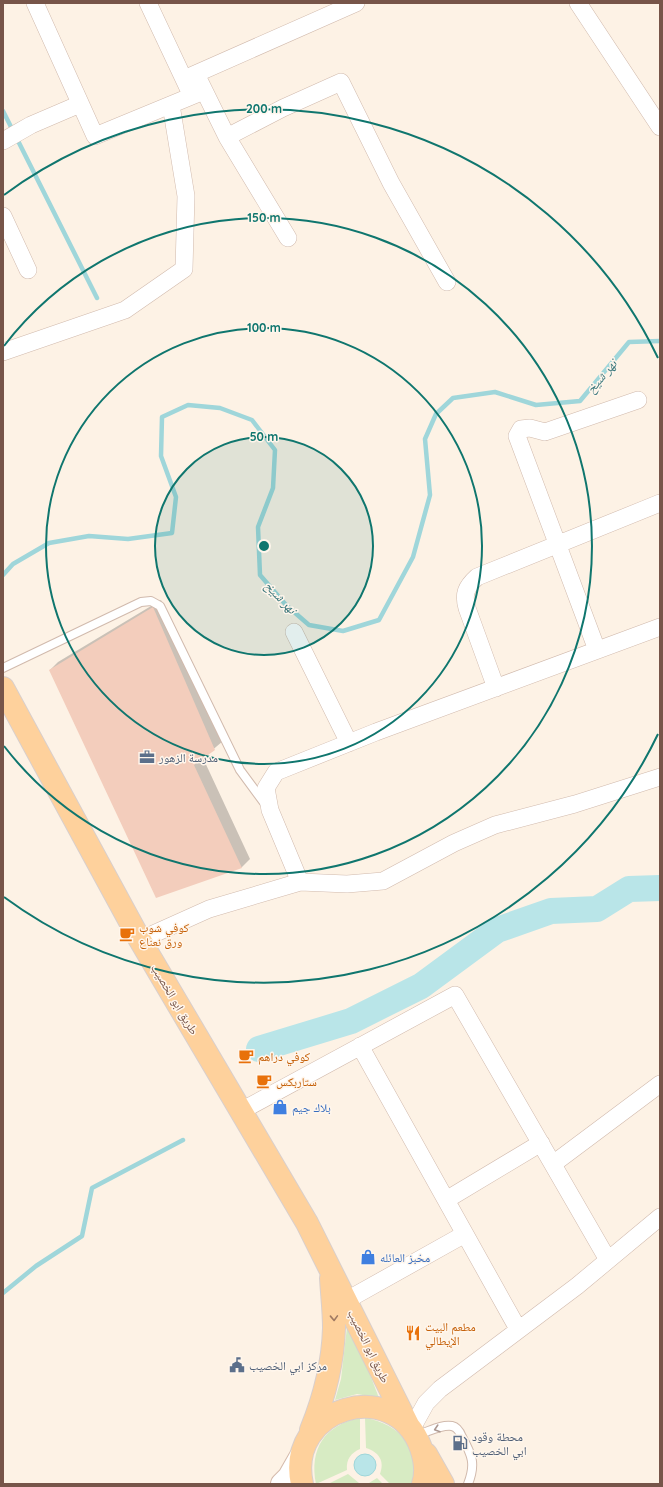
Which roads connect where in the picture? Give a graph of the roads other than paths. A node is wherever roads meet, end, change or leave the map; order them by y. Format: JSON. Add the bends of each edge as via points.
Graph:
{"nodes":[{"id":1,"x":35,"y":3,"type":"edge"},
{"id":2,"x":148,"y":3,"type":"edge"},
{"id":3,"x":356,"y":3,"type":"edge"},
{"id":4,"x":578,"y":3,"type":"edge"},
{"id":5,"x":190,"y":77,"type":"junction"},
{"id":6,"x":198,"y":93,"type":"junction"},
{"id":7,"x":80,"y":104,"type":"junction"},
{"id":8,"x":171,"y":105,"type":"junction"},
{"id":9,"x":660,"y":128,"type":"edge"},
{"id":10,"x":227,"y":137,"type":"junction"},
{"id":11,"x":5,"y":140,"type":"edge"},
{"id":12,"x":3,"y":216,"type":"edge"},
{"id":13,"x":288,"y":238,"type":"dead end"},
{"id":14,"x":28,"y":270,"type":"dead end"},
{"id":15,"x":447,"y":282,"type":"dead end"},
{"id":16,"x":3,"y":352,"type":"edge"},
{"id":17,"x":638,"y":400,"type":"dead end"},
{"id":18,"x":660,"y":503,"type":"edge"},
{"id":19,"x":558,"y":545,"type":"junction"},
{"id":20,"x":660,"y":627,"type":"edge"},
{"id":21,"x":294,"y":632,"type":"dead end"},
{"id":22,"x":597,"y":650,"type":"junction"},
{"id":23,"x":3,"y":668,"type":"edge"},
{"id":24,"x":3,"y":688,"type":"edge"},
{"id":25,"x":496,"y":688,"type":"junction"},
{"id":26,"x":348,"y":743,"type":"junction"},
{"id":27,"x":660,"y":777,"type":"edge"},
{"id":28,"x":270,"y":810,"type":"junction"},
{"id":29,"x":300,"y":882,"type":"junction"},
{"id":30,"x":140,"y":940,"type":"junction"},
{"id":31,"x":360,"y":1046,"type":"junction"},
{"id":32,"x":660,"y":1084,"type":"edge"},
{"id":33,"x":241,"y":1111,"type":"junction"},
{"id":34,"x":541,"y":1143,"type":"junction"},
{"id":35,"x":553,"y":1164,"type":"junction"},
{"id":36,"x":446,"y":1200,"type":"junction"},
{"id":37,"x":660,"y":1217,"type":"edge"},
{"id":38,"x":465,"y":1234,"type":"junction"},
{"id":39,"x":608,"y":1260,"type":"junction"},
{"id":40,"x":330,"y":1265,"type":"junction"},
{"id":41,"x":347,"y":1300,"type":"junction"},
{"id":42,"x":518,"y":1329,"type":"junction"},
{"id":43,"x":413,"y":1433,"type":"junction"},
{"id":44,"x":304,"y":1447,"type":"junction"},
{"id":45,"x":282,"y":1484,"type":"edge"},
{"id":46,"x":302,"y":1484,"type":"edge"},
{"id":47,"x":423,"y":1484,"type":"edge"},
{"id":48,"x":443,"y":1484,"type":"edge"},
{"id":49,"x":468,"y":1484,"type":"edge"}],
"edges":[{"from":1,"to":7,"type":"street"},
{"from":2,"to":5,"type":"street"},
{"from":3,"to":5,"type":"street"},
{"from":4,"to":9,"type":"street"},
{"from":5,"to":6,"type":"street"},
{"from":6,"to":8,"type":"street"},
{"from":6,"to":10,"type":"street"},
{"from":7,"to":8,"type":"street","via":[[95,136]]},
{"from":7,"to":11,"type":"street","via":[[31,125]]},
{"from":8,"to":16,"type":"street","via":[[186,196],[184,269],[124,310]]},
{"from":10,"to":13,"type":"street"},
{"from":10,"to":15,"type":"street","via":[[341,82],[391,183]]},
{"from":12,"to":14,"type":"street"},
{"from":17,"to":19,"type":"street","via":[[545,432],[530,428],[522,429],[517,436]]},
{"from":18,"to":19,"type":"street"},
{"from":19,"to":22,"type":"street"},
{"from":19,"to":25,"type":"street","via":[[477,577],[467,586],[464,596],[467,608]]},
{"from":20,"to":22,"type":"street"},
{"from":21,"to":26,"type":"street"},
{"from":22,"to":25,"type":"street"},
{"from":23,"to":28,"type":"lane","via":[[141,602],[155,603],[160,606],[240,770]]},
{"from":24,"to":30,"type":"main road","name":"طريق ابو الخصيب"},
{"from":25,"to":26,"type":"street"},
{"from":26,"to":28,"type":"street","via":[[276,772],[266,788]]},
{"from":27,"to":29,"type":"street","via":[[575,804],[495,825],[454,843],[383,881],[347,884]]},
{"from":28,"to":29,"type":"street"},
{"from":29,"to":30,"type":"street","via":[[209,909]]},
{"from":30,"to":33,"type":"main road","name":"طريق ابو الخصيب"},
{"from":31,"to":33,"type":"street"},
{"from":31,"to":34,"type":"street","via":[[455,995]]},
{"from":31,"to":36,"type":"street"},
{"from":32,"to":35,"type":"street"},
{"from":33,"to":40,"type":"main road","name":"طريق ابو الخصيب","via":[[284,1181]]},
{"from":34,"to":35,"type":"street"},
{"from":34,"to":36,"type":"street"},
{"from":35,"to":39,"type":"street"},
{"from":36,"to":38,"type":"street"},
{"from":37,"to":39,"type":"street"},
{"from":38,"to":41,"type":"street"},
{"from":38,"to":42,"type":"street"},
{"from":39,"to":42,"type":"street"},
{"from":40,"to":41,"type":"main road","name":"طريق ابو الخصيب"},
{"from":40,"to":44,"type":"main road","name":"طريق ابو الخصيب","one_way":true,"via":[[334,1327],[331,1361],[322,1402]]},
{"from":41,"to":43,"type":"main road","name":"طريق ابو الخصيب"},
{"from":42,"to":43,"type":"street","via":[[440,1389],[426,1403]]},
{"from":43,"to":44,"type":"main road","via":[[394,1415],[379,1408],[363,1406],[348,1408],[320,1423]]},
{"from":43,"to":47,"type":"main road","via":[[424,1458]]},
{"from":43,"to":48,"type":"main road","name":"طريق ابو الخصيب"},
{"from":49,"to":43,"type":"lane","one_way":true,"via":[[473,1467],[472,1454],[458,1429],[445,1426]]},
{"from":44,"to":45,"type":"main road","via":[[289,1477]]},
{"from":44,"to":46,"type":"main road","name":"طريق ابو الخصيب","via":[[300,1473]]}]}
